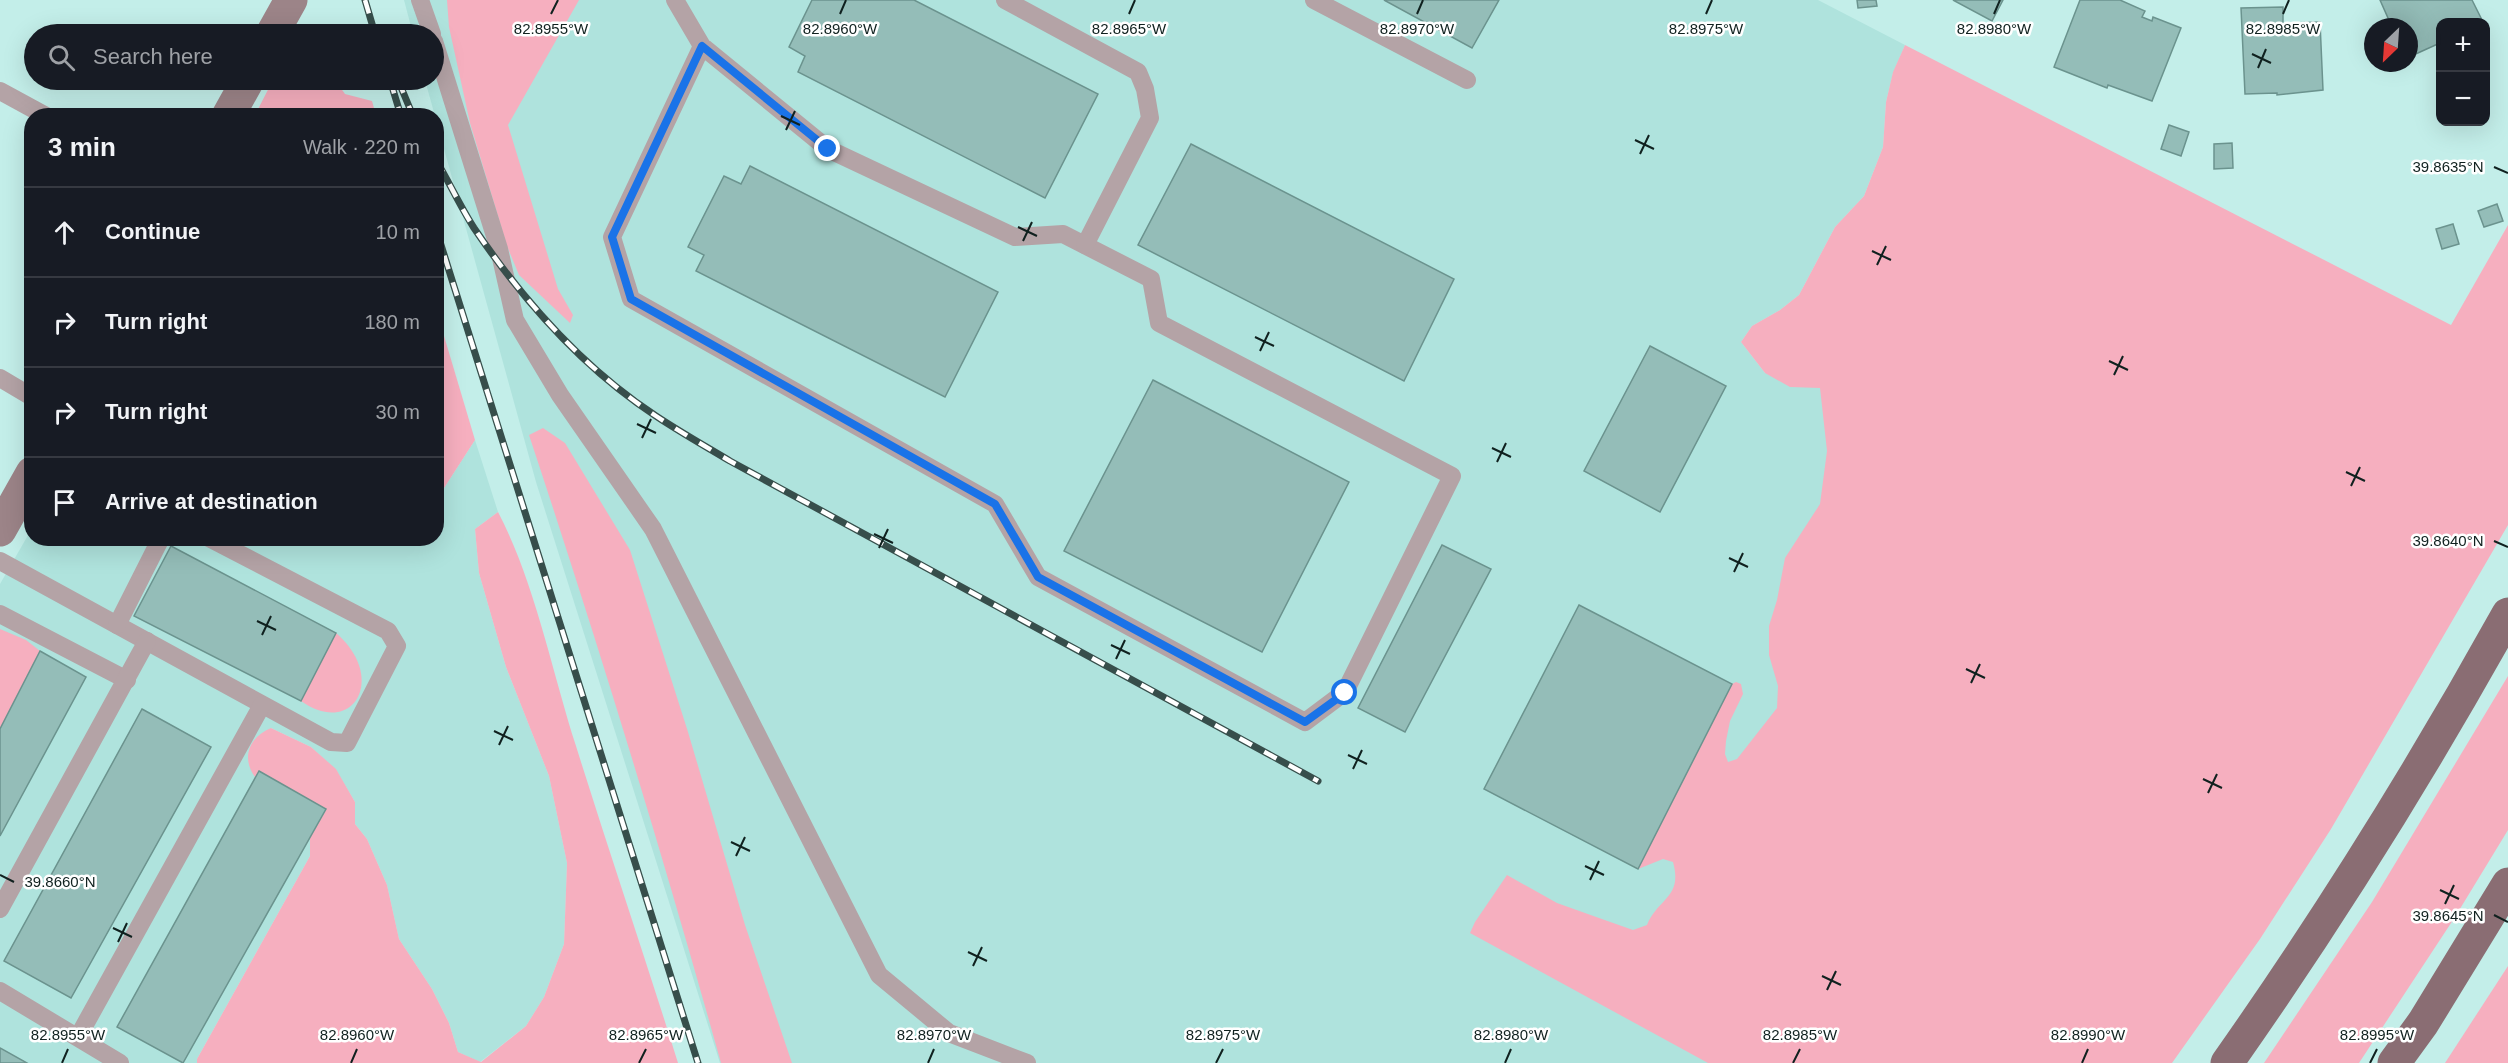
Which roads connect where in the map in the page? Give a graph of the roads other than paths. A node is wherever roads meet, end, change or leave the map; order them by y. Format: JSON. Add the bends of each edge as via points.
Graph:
{"nodes":[{"id":1,"x":291,"y":0,"type":"edge"},
{"id":2,"x":420,"y":0,"type":"edge"},
{"id":3,"x":675,"y":0,"type":"edge"},
{"id":4,"x":1005,"y":0,"type":"edge"},
{"id":5,"x":1314,"y":0,"type":"edge"},
{"id":6,"x":278,"y":24,"type":"edge"},
{"id":7,"x":428,"y":24,"type":"edge"},
{"id":8,"x":702,"y":46,"type":"junction"},
{"id":9,"x":444,"y":73,"type":"edge"},
{"id":10,"x":1467,"y":80,"type":"dead end"},
{"id":11,"x":242,"y":90,"type":"edge"},
{"id":12,"x":0,"y":91,"type":"edge"},
{"id":13,"x":31,"y":108,"type":"edge"},
{"id":14,"x":232,"y":108,"type":"edge"},
{"id":15,"x":1085,"y":245,"type":"junction"},
{"id":16,"x":0,"y":378,"type":"edge"},
{"id":17,"x":24,"y":392,"type":"edge"},
{"id":18,"x":24,"y":487,"type":"edge"},
{"id":19,"x":0,"y":530,"type":"edge"},
{"id":20,"x":157,"y":546,"type":"edge"},
{"id":21,"x":224,"y":546,"type":"edge"},
{"id":22,"x":0,"y":561,"type":"edge"},
{"id":23,"x":0,"y":614,"type":"edge"},
{"id":24,"x":2508,"y":614,"type":"edge"},
{"id":25,"x":117,"y":625,"type":"junction"},
{"id":26,"x":147,"y":641,"type":"junction"},
{"id":27,"x":127,"y":680,"type":"junction"},
{"id":28,"x":262,"y":705,"type":"junction"},
{"id":29,"x":2508,"y":885,"type":"edge"},
{"id":30,"x":0,"y":909,"type":"edge"},
{"id":31,"x":0,"y":992,"type":"edge"},
{"id":32,"x":78,"y":1037,"type":"junction"},
{"id":33,"x":120,"y":1063,"type":"edge"},
{"id":34,"x":1027,"y":1063,"type":"edge"},
{"id":35,"x":2226,"y":1063,"type":"edge"},
{"id":36,"x":2394,"y":1063,"type":"edge"}],
"edges":[{"from":1,"to":6,"type":"street"},
{"from":2,"to":7,"type":"lane"},
{"from":3,"to":8,"type":"lane"},
{"from":4,"to":15,"type":"lane","via":[[1138,72],[1146,89],[1150,118]]},
{"from":5,"to":10,"type":"lane"},
{"from":8,"to":15,"type":"lane","via":[[828,149],[1015,237],[1063,234]]},
{"from":8,"to":15,"type":"lane","via":[[612,237],[631,299],[995,504],[1038,577],[1305,722],[1345,693],[1452,476],[1159,323],[1151,279]]},
{"from":9,"to":34,"type":"lane","via":[[504,265],[515,320],[560,395],[653,529],[879,975],[949,1033]]},
{"from":11,"to":14,"type":"street"},
{"from":12,"to":13,"type":"lane"},
{"from":16,"to":17,"type":"lane"},
{"from":18,"to":19,"type":"street"},
{"from":20,"to":25,"type":"lane"},
{"from":21,"to":28,"type":"lane","via":[[388,631],[397,646],[347,743],[331,742]]},
{"from":22,"to":25,"type":"lane"},
{"from":23,"to":27,"type":"lane"},
{"from":24,"to":35,"type":"main road","via":[[2352,879]]},
{"from":25,"to":26,"type":"lane"},
{"from":26,"to":27,"type":"lane"},
{"from":26,"to":28,"type":"lane"},
{"from":27,"to":30,"type":"lane"},
{"from":28,"to":32,"type":"lane"},
{"from":29,"to":36,"type":"main road"},
{"from":31,"to":32,"type":"lane"},
{"from":32,"to":33,"type":"lane"}]}
